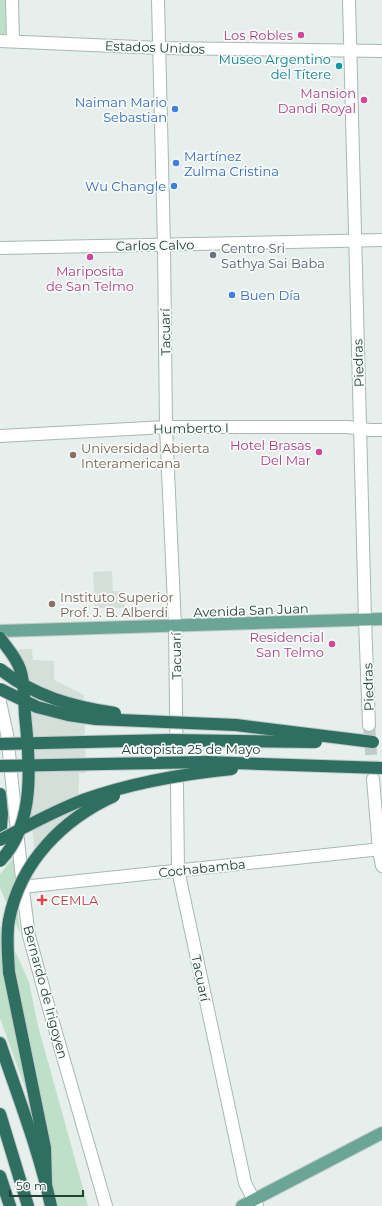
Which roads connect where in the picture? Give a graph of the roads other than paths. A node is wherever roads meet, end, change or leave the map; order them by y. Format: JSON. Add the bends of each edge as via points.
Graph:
{"nodes":[{"id":1,"x":12,"y":0,"type":"edge"},
{"id":2,"x":158,"y":0,"type":"edge"},
{"id":3,"x":349,"y":0,"type":"edge"},
{"id":4,"x":0,"y":41,"type":"edge"},
{"id":5,"x":13,"y":41,"type":"junction"},
{"id":6,"x":160,"y":48,"type":"junction"},
{"id":7,"x":351,"y":51,"type":"junction"},
{"id":8,"x":382,"y":51,"type":"edge"},
{"id":9,"x":382,"y":240,"type":"edge"},
{"id":10,"x":355,"y":241,"type":"junction"},
{"id":11,"x":164,"y":245,"type":"junction"},
{"id":12,"x":0,"y":248,"type":"edge"},
{"id":13,"x":166,"y":427,"type":"junction"},
{"id":14,"x":360,"y":429,"type":"junction"},
{"id":15,"x":382,"y":430,"type":"edge"},
{"id":16,"x":0,"y":436,"type":"edge"},
{"id":17,"x":382,"y":619,"type":"edge"},
{"id":18,"x":365,"y":620,"type":"junction"},
{"id":19,"x":175,"y":626,"type":"junction"},
{"id":20,"x":0,"y":631,"type":"edge"},
{"id":21,"x":0,"y":638,"type":"edge"},
{"id":22,"x":0,"y":669,"type":"edge"},
{"id":23,"x":0,"y":689,"type":"edge"},
{"id":24,"x":0,"y":702,"type":"edge"},
{"id":25,"x":167,"y":721,"type":"junction"},
{"id":26,"x":369,"y":725,"type":"tunnel mouth"},
{"id":27,"x":377,"y":742,"type":"edge"},
{"id":28,"x":0,"y":744,"type":"edge"},
{"id":29,"x":289,"y":764,"type":"junction"},
{"id":30,"x":0,"y":766,"type":"edge"},
{"id":31,"x":382,"y":768,"type":"edge"},
{"id":32,"x":373,"y":779,"type":"tunnel mouth"},
{"id":33,"x":145,"y":782,"type":"junction"},
{"id":34,"x":0,"y":794,"type":"edge"},
{"id":35,"x":0,"y":839,"type":"edge"},
{"id":36,"x":381,"y":850,"type":"edge"},
{"id":37,"x":0,"y":861,"type":"edge"},
{"id":38,"x":382,"y":866,"type":"edge"},
{"id":39,"x":178,"y":870,"type":"junction"},
{"id":40,"x":22,"y":887,"type":"junction"},
{"id":41,"x":0,"y":1043,"type":"edge"},
{"id":42,"x":0,"y":1114,"type":"edge"},
{"id":43,"x":382,"y":1133,"type":"edge"},
{"id":44,"x":0,"y":1176,"type":"edge"},
{"id":45,"x":46,"y":1184,"type":"junction"},
{"id":46,"x":256,"y":1203,"type":"edge"},
{"id":47,"x":10,"y":1206,"type":"edge"},
{"id":48,"x":28,"y":1206,"type":"edge"},
{"id":49,"x":51,"y":1206,"type":"edge"},
{"id":50,"x":106,"y":1206,"type":"edge"},
{"id":51,"x":242,"y":1206,"type":"edge"}],
"edges":[{"from":1,"to":5,"type":"street"},
{"from":2,"to":6,"type":"street","name":"Tacuarí"},
{"from":3,"to":7,"type":"street","name":"Piedras"},
{"from":4,"to":5,"type":"street","name":"Estados Unidos"},
{"from":5,"to":6,"type":"street","name":"Estados Unidos"},
{"from":6,"to":7,"type":"street","name":"Estados Unidos"},
{"from":6,"to":11,"type":"street","name":"Tacuarí"},
{"from":7,"to":8,"type":"street","name":"Estados Unidos"},
{"from":7,"to":10,"type":"street","name":"Piedras"},
{"from":9,"to":10,"type":"street","name":"Carlos Calvo"},
{"from":10,"to":11,"type":"street","name":"Carlos Calvo"},
{"from":10,"to":14,"type":"street","name":"Piedras"},
{"from":11,"to":12,"type":"street","name":"Carlos Calvo"},
{"from":11,"to":13,"type":"street","name":"Tacuarí"},
{"from":13,"to":14,"type":"street","name":"Humberto I"},
{"from":13,"to":16,"type":"street","name":"Humberto I"},
{"from":13,"to":19,"type":"street","name":"Tacuarí"},
{"from":14,"to":15,"type":"street","name":"Humberto I"},
{"from":14,"to":18,"type":"street","name":"Piedras"},
{"from":17,"to":18,"type":"main road","name":"Avenida San Juan"},
{"from":18,"to":19,"type":"main road","name":"Avenida San Juan"},
{"from":18,"to":26,"type":"street","name":"Piedras"},
{"from":19,"to":20,"type":"main road","name":"Avenida San Juan"},
{"from":19,"to":39,"type":"street","name":"Tacuarí"},
{"from":21,"to":37,"type":"highway","bridge":true,"via":[[15,658],[21,672],[26,720],[28,794],[25,813],[11,846]]},
{"from":22,"to":25,"type":"highway","bridge":true,"via":[[33,691],[62,702]]},
{"from":23,"to":25,"type":"highway","bridge":true,"via":[[37,708],[68,715],[96,719]]},
{"from":24,"to":40,"type":"street","name":"Bernardo de Irigoyen","via":[[8,734]]},
{"from":25,"to":27,"type":"highway","bridge":true,"via":[[236,725]]},
{"from":27,"to":28,"type":"highway","name":"Autopista 25 de Mayo","bridge":true,"via":[[169,740]]},
{"from":29,"to":30,"type":"highway","name":"Autopista 25 de Mayo","bridge":true,"via":[[157,762]]},
{"from":29,"to":31,"type":"highway","name":"Autopista 25 de Mayo","bridge":true},
{"from":29,"to":33,"type":"highway","bridge":true,"via":[[194,773]]},
{"from":32,"to":36,"type":"street"},
{"from":33,"to":35,"type":"highway","bridge":true,"via":[[67,806]]},
{"from":33,"to":45,"type":"highway","bridge":true,"via":[[112,797],[60,830],[37,857],[20,886],[11,911],[7,946],[9,972],[45,1148]]},
{"from":34,"to":35,"type":"highway"},
{"from":36,"to":38,"type":"street"},
{"from":36,"to":39,"type":"street","name":"Cochabamba"},
{"from":39,"to":40,"type":"street","name":"Cochabamba"},
{"from":39,"to":46,"type":"street","name":"Tacuarí","via":[[245,1183]]},
{"from":40,"to":50,"type":"street","name":"Bernardo de Irigoyen","via":[[29,936]]},
{"from":41,"to":45,"type":"highway"},
{"from":42,"to":48,"type":"highway"},
{"from":43,"to":46,"type":"main road","via":[[310,1169]]},
{"from":44,"to":47,"type":"highway"},
{"from":45,"to":49,"type":"highway"},
{"from":46,"to":51,"type":"main road"}]}
